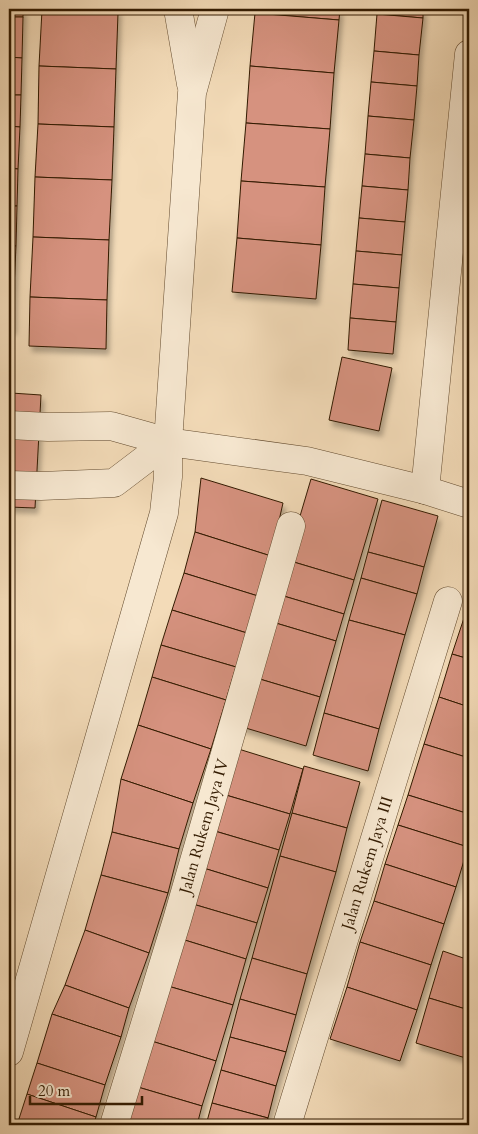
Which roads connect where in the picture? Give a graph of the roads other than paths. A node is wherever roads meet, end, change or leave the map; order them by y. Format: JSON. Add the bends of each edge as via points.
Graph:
{"nodes":[{"id":1,"x":178,"y":9,"type":"edge"},
{"id":2,"x":215,"y":9,"type":"edge"},
{"id":3,"x":469,"y":54,"type":"edge"},
{"id":4,"x":192,"y":93,"type":"junction"},
{"id":5,"x":9,"y":425,"type":"edge"},
{"id":6,"x":168,"y":442,"type":"junction"},
{"id":7,"x":9,"y":485,"type":"edge"},
{"id":8,"x":425,"y":490,"type":"junction"},
{"id":9,"x":469,"y":504,"type":"edge"},
{"id":10,"x":291,"y":526,"type":"dead end"},
{"id":11,"x":448,"y":601,"type":"dead end"},
{"id":12,"x":9,"y":1052,"type":"edge"},
{"id":13,"x":114,"y":1125,"type":"edge"},
{"id":14,"x":288,"y":1125,"type":"edge"}],
"edges":[{"from":1,"to":4,"type":"street"},
{"from":2,"to":4,"type":"street"},
{"from":3,"to":8,"type":"street"},
{"from":4,"to":6,"type":"street"},
{"from":5,"to":6,"type":"street","via":[[111,426]]},
{"from":6,"to":7,"type":"street","via":[[114,483]]},
{"from":6,"to":8,"type":"street","via":[[307,461]]},
{"from":6,"to":12,"type":"street","via":[[164,514]]},
{"from":8,"to":9,"type":"street"},
{"from":10,"to":13,"type":"street","name":"Jalan Rukem Jaya IV"},
{"from":11,"to":14,"type":"street","name":"Jalan Rukem Jaya III"}]}
